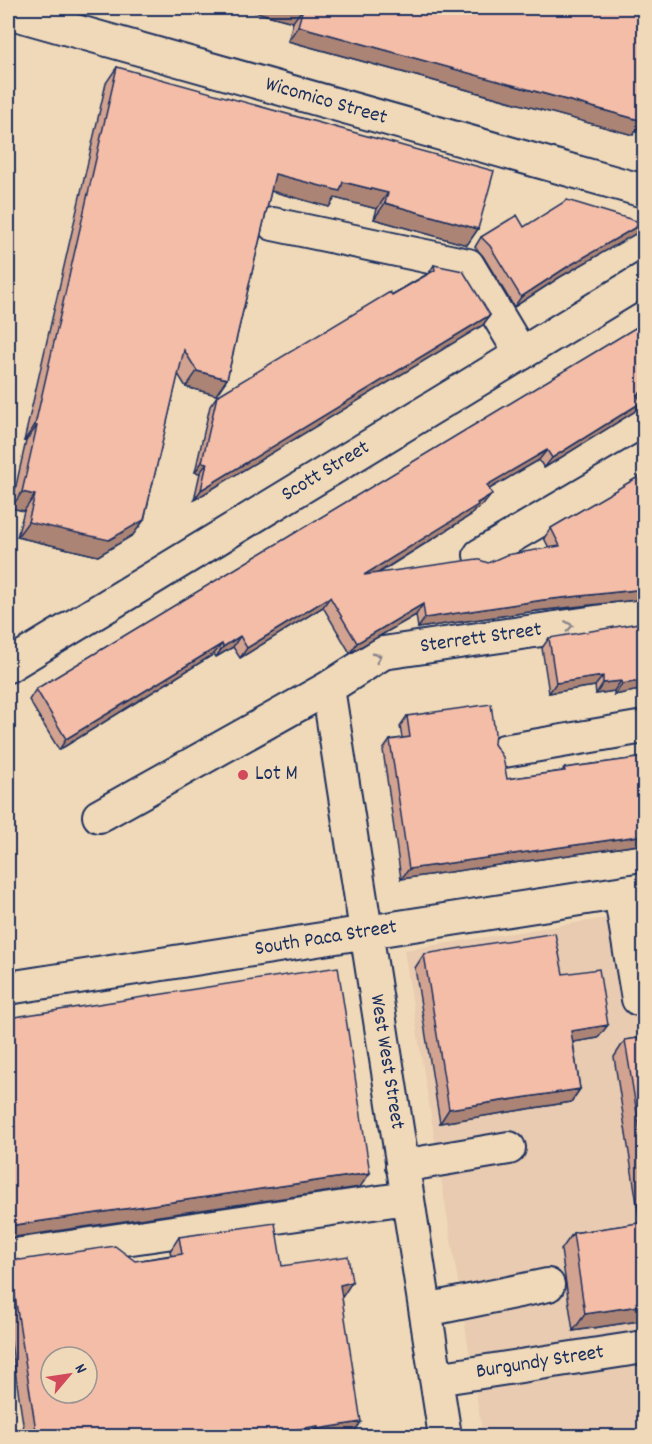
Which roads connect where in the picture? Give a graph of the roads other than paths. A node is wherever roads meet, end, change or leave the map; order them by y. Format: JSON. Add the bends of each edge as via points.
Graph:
{"nodes":[{"id":1,"x":8,"y":12,"type":"edge"},
{"id":2,"x":645,"y":191,"type":"edge"},
{"id":3,"x":273,"y":224,"type":"dead end"},
{"id":4,"x":645,"y":279,"type":"edge"},
{"id":5,"x":521,"y":354,"type":"junction"},
{"id":6,"x":645,"y":459,"type":"edge"},
{"id":7,"x":480,"y":555,"type":"dead end"},
{"id":8,"x":645,"y":615,"type":"edge"},
{"id":9,"x":8,"y":666,"type":"edge"},
{"id":10,"x":328,"y":688,"type":"junction"},
{"id":11,"x":645,"y":727,"type":"edge"},
{"id":12,"x":504,"y":751,"type":"dead end"},
{"id":13,"x":99,"y":816,"type":"dead end"},
{"id":14,"x":632,"y":891,"type":"edge"},
{"id":15,"x":366,"y":933,"type":"junction"},
{"id":16,"x":8,"y":988,"type":"edge"},
{"id":17,"x":645,"y":998,"type":"edge"},
{"id":18,"x":509,"y":1148,"type":"dead end"},
{"id":19,"x":402,"y":1166,"type":"junction"},
{"id":20,"x":407,"y":1198,"type":"junction"},
{"id":21,"x":8,"y":1256,"type":"edge"},
{"id":22,"x":548,"y":1286,"type":"dead end"},
{"id":23,"x":426,"y":1311,"type":"junction"},
{"id":24,"x":645,"y":1347,"type":"edge"},
{"id":25,"x":436,"y":1379,"type":"junction"},
{"id":26,"x":445,"y":1437,"type":"edge"}],
"edges":[{"from":1,"to":2,"type":"street","name":"Wicomico Street"},
{"from":3,"to":5,"type":"street","via":[[468,265]]},
{"from":4,"to":5,"type":"street","name":"Scott Street"},
{"from":5,"to":9,"type":"street","name":"Scott Street"},
{"from":6,"to":7,"type":"street"},
{"from":10,"to":8,"type":"street","name":"Sterrett Street","one_way":true,"via":[[383,653]]},
{"from":10,"to":13,"type":"street","name":"Sterrett Street"},
{"from":10,"to":15,"type":"street","name":"West West Street"},
{"from":11,"to":12,"type":"street"},
{"from":14,"to":15,"type":"street","name":"South Paca Street"},
{"from":14,"to":17,"type":"street","via":[[638,999]]},
{"from":15,"to":16,"type":"street","name":"South Paca Street"},
{"from":15,"to":19,"type":"street","name":"West West Street"},
{"from":18,"to":19,"type":"street"},
{"from":19,"to":20,"type":"street","name":"West West Street"},
{"from":20,"to":21,"type":"street"},
{"from":20,"to":23,"type":"street","name":"West West Street"},
{"from":22,"to":23,"type":"street"},
{"from":23,"to":25,"type":"street","name":"West West Street"},
{"from":24,"to":25,"type":"street","name":"Burgundy Street"},
{"from":25,"to":26,"type":"street","name":"West West Street"}]}
